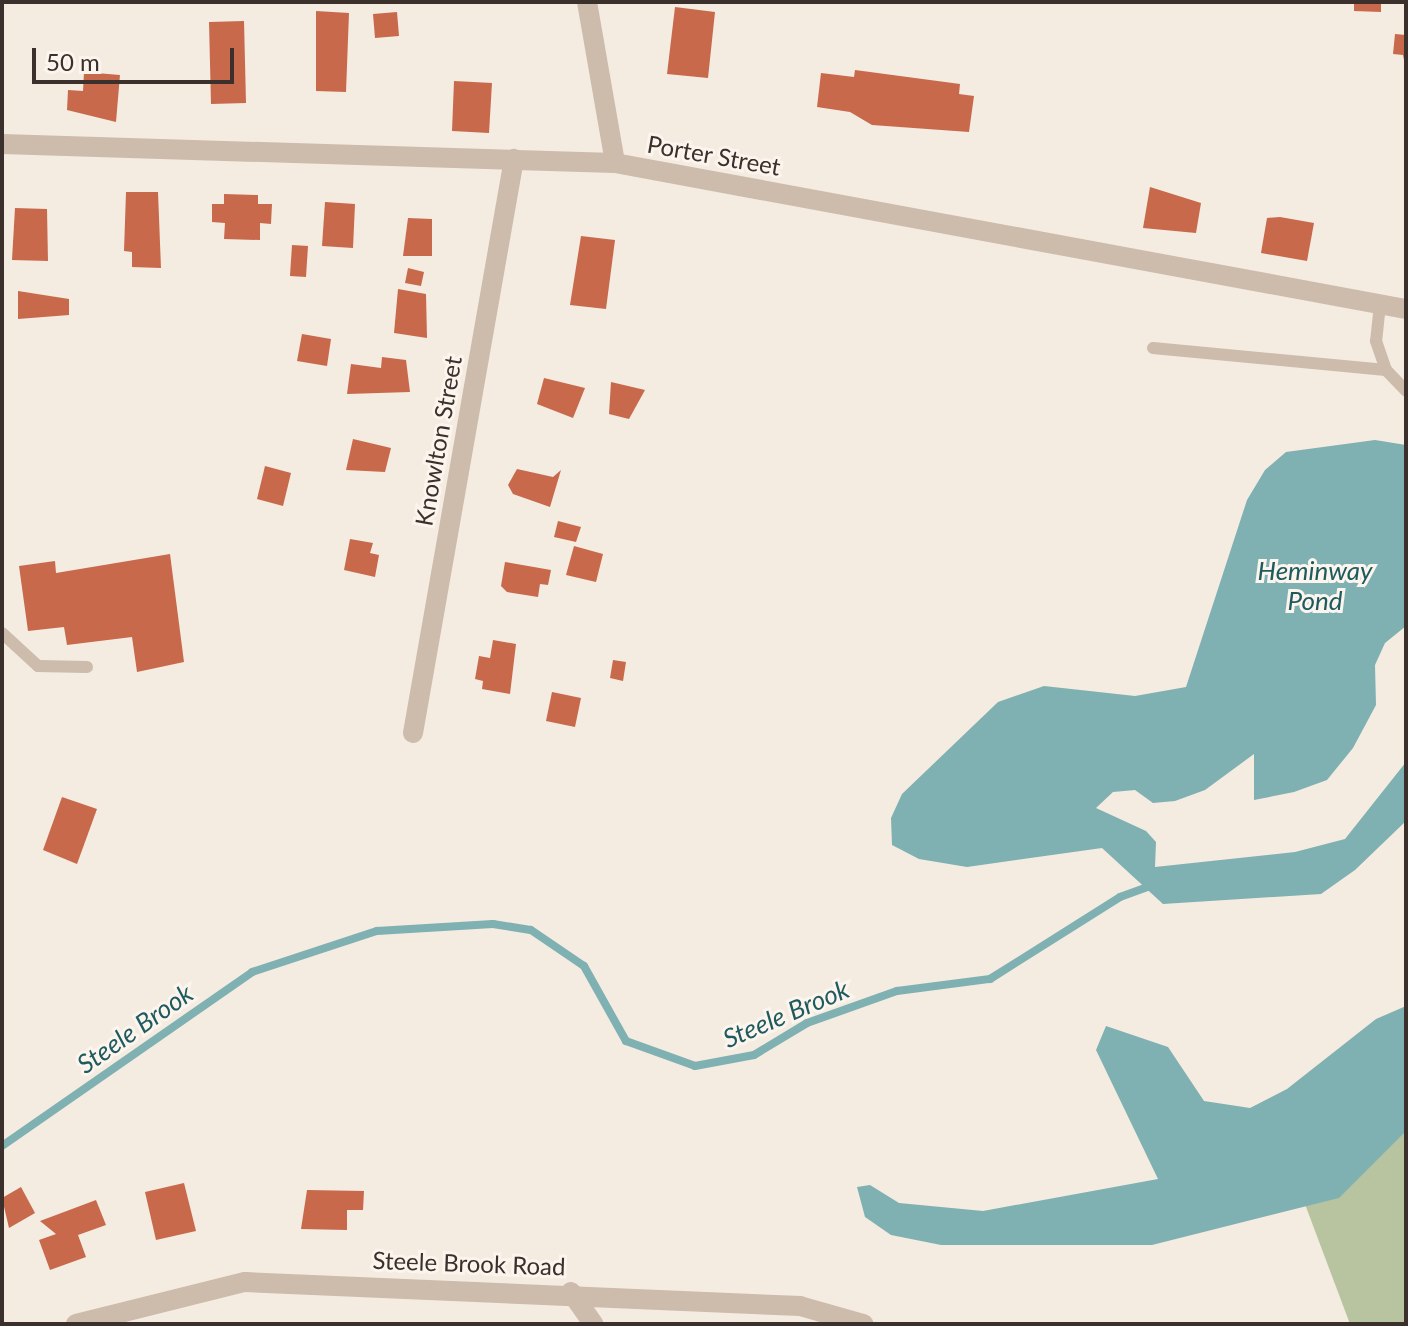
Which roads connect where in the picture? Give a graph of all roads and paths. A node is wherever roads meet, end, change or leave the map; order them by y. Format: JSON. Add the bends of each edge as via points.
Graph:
{"nodes":[{"id":1,"x":587,"y":2,"type":"edge"},
{"id":2,"x":2,"y":144,"type":"edge"},
{"id":3,"x":514,"y":159,"type":"junction"},
{"id":4,"x":615,"y":163,"type":"junction"},
{"id":5,"x":1380,"y":304,"type":"junction"},
{"id":6,"x":1406,"y":309,"type":"edge"},
{"id":7,"x":1153,"y":348,"type":"dead end"},
{"id":8,"x":1386,"y":370,"type":"junction"},
{"id":9,"x":1406,"y":391,"type":"edge"},
{"id":10,"x":2,"y":633,"type":"edge"},
{"id":11,"x":87,"y":667,"type":"dead end"},
{"id":12,"x":413,"y":733,"type":"dead end"},
{"id":13,"x":571,"y":1292,"type":"junction"},
{"id":14,"x":76,"y":1324,"type":"edge"},
{"id":15,"x":593,"y":1324,"type":"edge"},
{"id":16,"x":863,"y":1324,"type":"edge"}],
"edges":[{"from":1,"to":4,"type":"street"},
{"from":2,"to":3,"type":"street","name":"Porter Street"},
{"from":3,"to":4,"type":"street","name":"Porter Street"},
{"from":3,"to":12,"type":"street","name":"Knowlton Street"},
{"from":4,"to":5,"type":"street","name":"Porter Street"},
{"from":5,"to":6,"type":"street","name":"Porter Street"},
{"from":5,"to":8,"type":"lane","via":[[1376,341]]},
{"from":7,"to":8,"type":"lane"},
{"from":8,"to":9,"type":"lane"},
{"from":10,"to":11,"type":"lane","via":[[38,666]]},
{"from":13,"to":14,"type":"street","name":"Steele Brook Road","via":[[245,1282]]},
{"from":13,"to":15,"type":"street"},
{"from":13,"to":16,"type":"street","name":"Steele Brook Road","via":[[800,1306]]}]}
